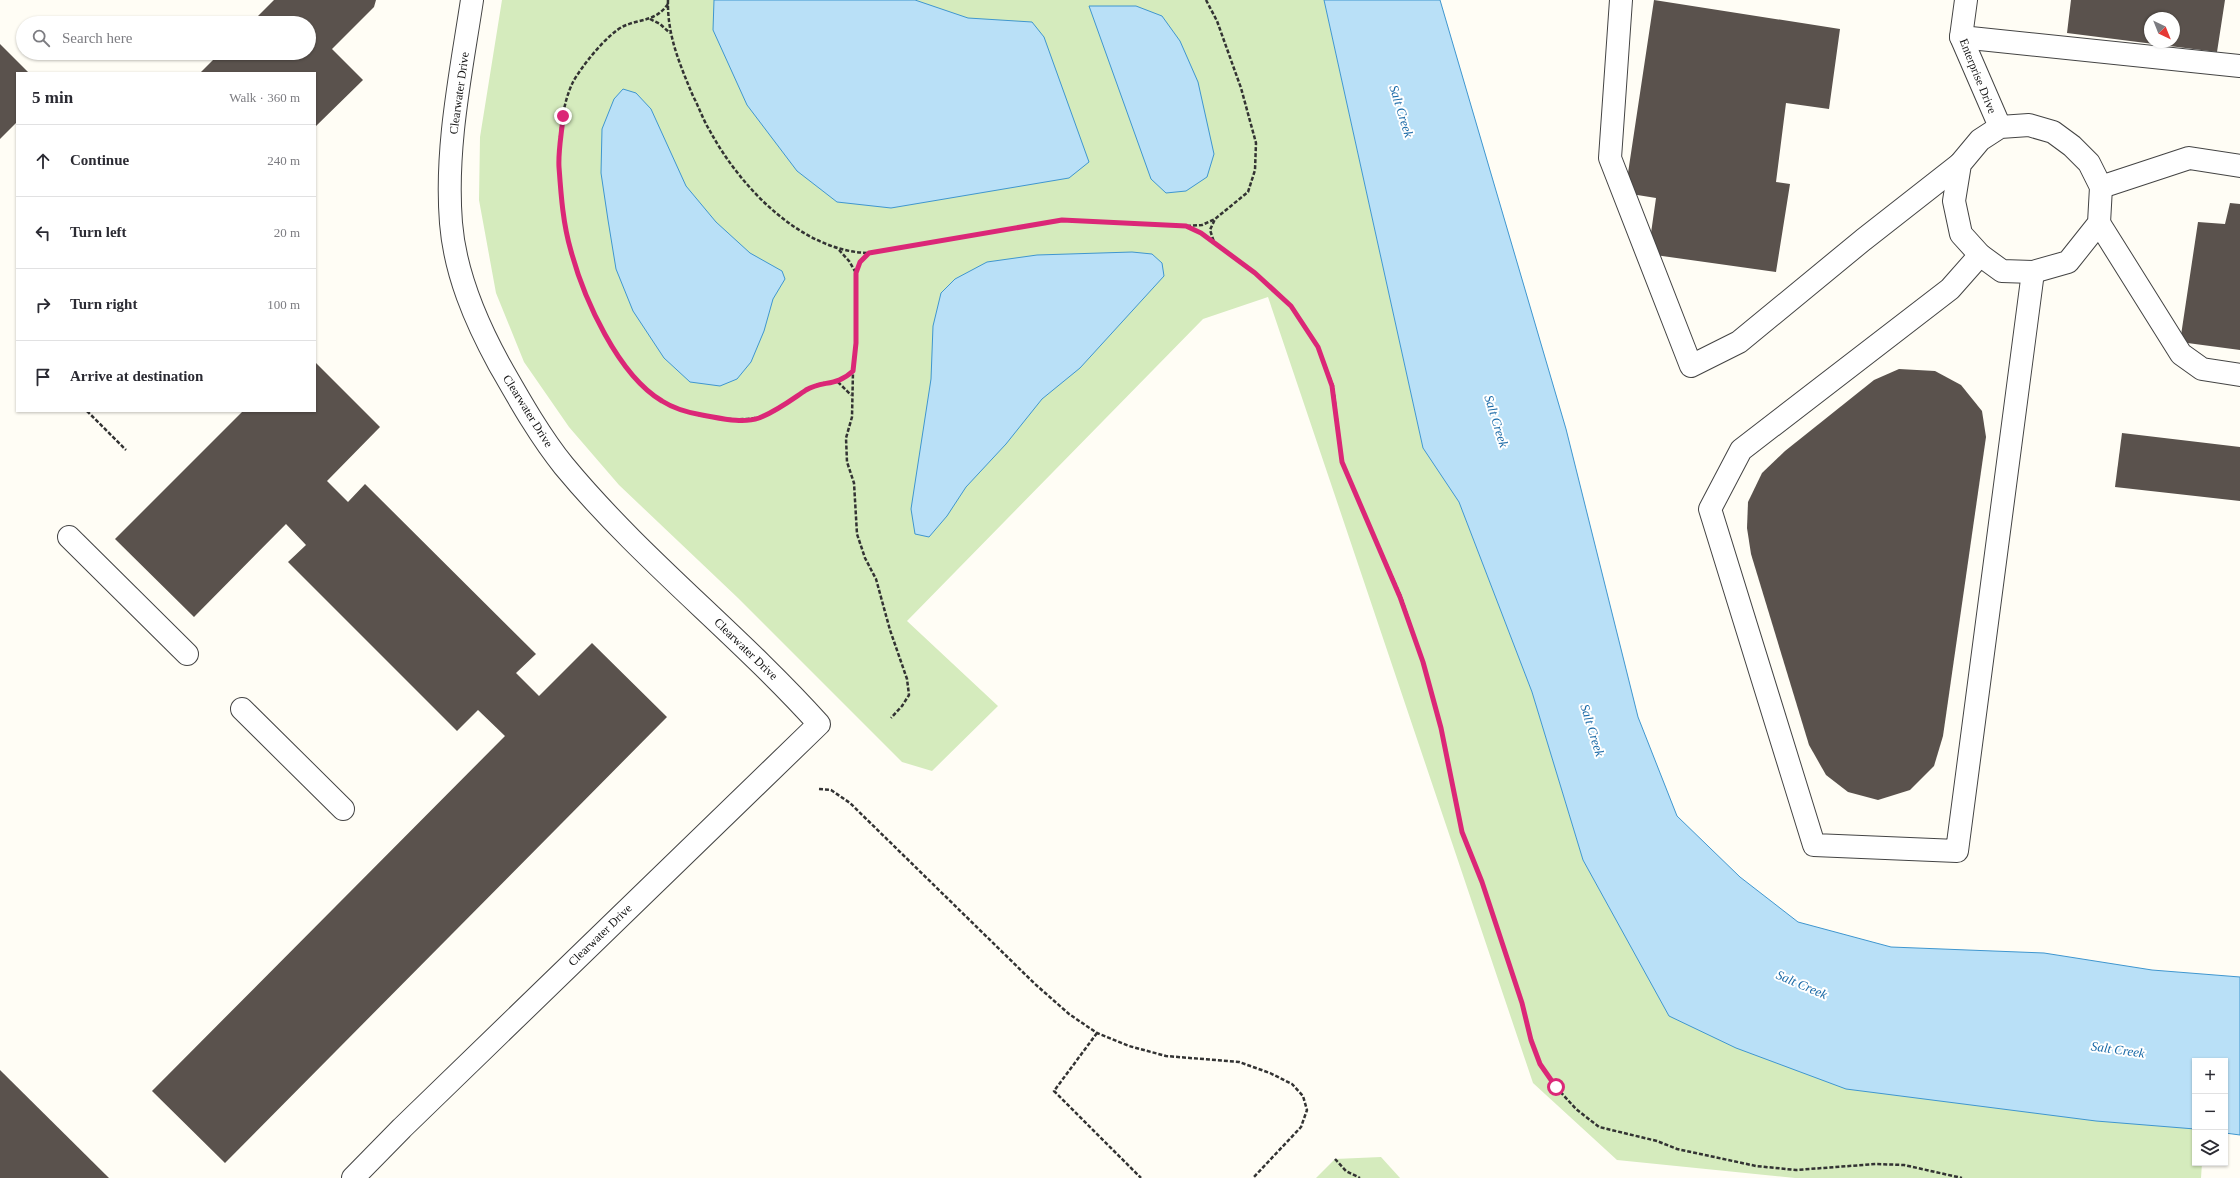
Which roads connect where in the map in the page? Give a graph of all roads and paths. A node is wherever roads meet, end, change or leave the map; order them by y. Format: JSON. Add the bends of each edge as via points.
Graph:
{"nodes":[{"id":1,"x":472,"y":0,"type":"edge"},
{"id":2,"x":1206,"y":0,"type":"edge"},
{"id":3,"x":1620,"y":0,"type":"edge"},
{"id":4,"x":1966,"y":0,"type":"edge"},
{"id":5,"x":668,"y":2,"type":"edge"},
{"id":6,"x":649,"y":19,"type":"junction"},
{"id":7,"x":670,"y":33,"type":"junction"},
{"id":8,"x":1961,"y":37,"type":"junction"},
{"id":9,"x":2240,"y":66,"type":"edge"},
{"id":10,"x":2000,"y":127,"type":"junction"},
{"id":11,"x":1960,"y":164,"type":"junction"},
{"id":12,"x":2240,"y":166,"type":"edge"},
{"id":13,"x":2101,"y":187,"type":"junction"},
{"id":14,"x":1215,"y":219,"type":"junction"},
{"id":15,"x":2099,"y":223,"type":"junction"},
{"id":16,"x":1186,"y":226,"type":"junction"},
{"id":17,"x":1214,"y":242,"type":"junction"},
{"id":18,"x":839,"y":250,"type":"junction"},
{"id":19,"x":869,"y":253,"type":"junction"},
{"id":20,"x":1980,"y":255,"type":"junction"},
{"id":21,"x":2033,"y":272,"type":"junction"},
{"id":22,"x":856,"y":273,"type":"junction"},
{"id":23,"x":853,"y":371,"type":"junction"},
{"id":24,"x":2240,"y":375,"type":"edge"},
{"id":25,"x":838,"y":382,"type":"junction"},
{"id":26,"x":852,"y":396,"type":"junction"},
{"id":27,"x":87,"y":412,"type":"edge"},
{"id":28,"x":126,"y":450,"type":"dead end"},
{"id":29,"x":69,"y":537,"type":"dead end"},
{"id":30,"x":187,"y":654,"type":"dead end"},
{"id":31,"x":242,"y":709,"type":"dead end"},
{"id":32,"x":891,"y":718,"type":"dead end"},
{"id":33,"x":819,"y":790,"type":"dead end"},
{"id":34,"x":343,"y":809,"type":"dead end"},
{"id":35,"x":1097,"y":1033,"type":"junction"},
{"id":36,"x":1334,"y":1159,"type":"dead end"},
{"id":37,"x":353,"y":1178,"type":"edge"},
{"id":38,"x":1141,"y":1178,"type":"edge"},
{"id":39,"x":1253,"y":1178,"type":"edge"},
{"id":40,"x":1360,"y":1178,"type":"edge"},
{"id":41,"x":1962,"y":1178,"type":"edge"}],
"edges":[{"from":1,"to":37,"type":"street","name":"Clearwater Drive","via":[[449,166],[451,223],[457,269],[484,336],[521,403],[564,465],[614,521],[788,690],[818,724]]},
{"from":2,"to":14,"type":"path","via":[[1218,21],[1256,142],[1255,170],[1248,192]]},
{"from":3,"to":11,"type":"street","name":"Enterprise Drive","via":[[1610,158],[1691,366],[1739,342]]},
{"from":4,"to":8,"type":"street","name":"Enterprise Drive"},
{"from":5,"to":6,"type":"path","via":[[661,13]]},
{"from":5,"to":7,"type":"path"},
{"from":6,"to":7,"type":"path"},
{"from":6,"to":25,"type":"path","via":[[622,26],[597,48],[573,82],[563,116],[559,165],[564,219],[571,251],[596,316],[617,353],[638,382],[663,401],[696,414],[729,420],[758,418],[778,410],[813,386]]},
{"from":7,"to":18,"type":"path","via":[[680,65],[710,132],[738,173],[768,206],[802,232]]},
{"from":8,"to":9,"type":"street"},
{"from":8,"to":10,"type":"street","name":"Enterprise Drive"},
{"from":10,"to":11,"type":"street","name":"Enterprise Drive","via":[[1980,140]]},
{"from":10,"to":13,"type":"street","name":"Enterprise Drive","via":[[2029,125],[2053,132],[2089,163]]},
{"from":11,"to":20,"type":"street","via":[[1955,207],[1961,234]]},
{"from":12,"to":13,"type":"street","via":[[2189,158]]},
{"from":13,"to":15,"type":"street","name":"Enterprise Drive"},
{"from":14,"to":16,"type":"path","via":[[1202,225]]},
{"from":14,"to":17,"type":"path","via":[[1210,230]]},
{"from":15,"to":21,"type":"street","via":[[2068,262]]},
{"from":15,"to":24,"type":"street","via":[[2181,354],[2202,369]]},
{"from":16,"to":17,"type":"path"},
{"from":16,"to":19,"type":"path","via":[[1062,220]]},
{"from":17,"to":41,"type":"path","via":[[1255,273],[1291,306],[1318,347],[1332,386],[1342,462],[1400,597],[1423,662],[1441,728],[1462,832],[1482,882],[1522,1003],[1531,1040],[1540,1064],[1556,1087],[1576,1109],[1599,1127],[1657,1141],[1676,1149],[1796,1170],[1897,1164]]},
{"from":18,"to":19,"type":"path"},
{"from":18,"to":22,"type":"path"},
{"from":19,"to":22,"type":"path","via":[[860,262]]},
{"from":20,"to":21,"type":"street","via":[[2002,271]]},
{"from":20,"to":21,"type":"street","via":[[1950,289],[1741,450],[1710,509],[1814,845],[1957,851]]},
{"from":22,"to":23,"type":"path","via":[[857,324]]},
{"from":23,"to":25,"type":"path"},
{"from":23,"to":26,"type":"path"},
{"from":25,"to":26,"type":"path"},
{"from":26,"to":32,"type":"path","via":[[852,417],[846,438],[847,462],[854,482],[857,534],[876,579],[907,679],[909,695]]},
{"from":27,"to":28,"type":"path"},
{"from":29,"to":30,"type":"street"},
{"from":31,"to":34,"type":"street"},
{"from":33,"to":35,"type":"path","via":[[831,790],[850,803],[1035,984],[1069,1014]]},
{"from":35,"to":38,"type":"path","via":[[1054,1092]]},
{"from":35,"to":39,"type":"path","via":[[1129,1046],[1166,1056],[1239,1062],[1292,1084],[1304,1096],[1307,1110],[1302,1127]]},
{"from":36,"to":40,"type":"path","via":[[1346,1171]]}]}
